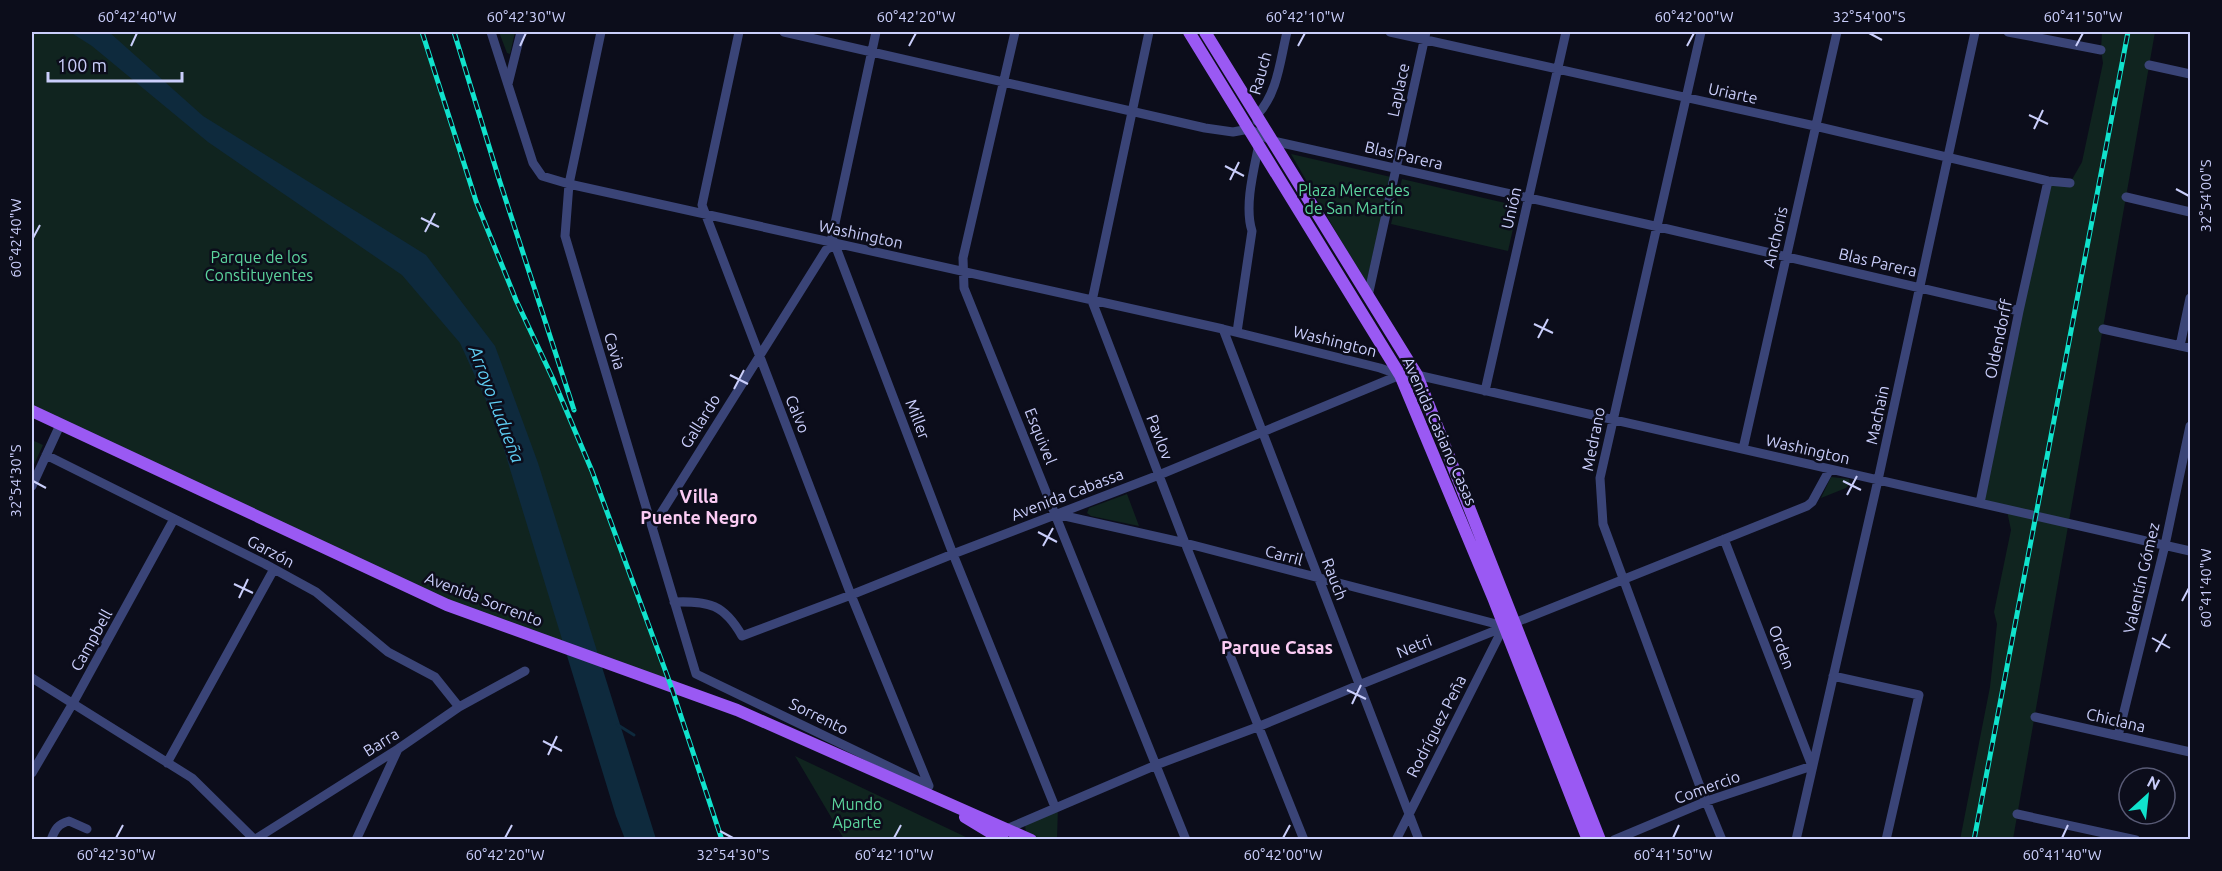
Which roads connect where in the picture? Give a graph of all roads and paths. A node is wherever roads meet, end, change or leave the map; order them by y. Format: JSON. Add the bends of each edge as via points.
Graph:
{"nodes":[{"id":1,"x":491,"y":32,"type":"edge"},
{"id":2,"x":520,"y":32,"type":"edge"},
{"id":3,"x":601,"y":32,"type":"edge"},
{"id":4,"x":739,"y":32,"type":"edge"},
{"id":5,"x":784,"y":32,"type":"edge"},
{"id":6,"x":876,"y":32,"type":"edge"},
{"id":7,"x":1015,"y":32,"type":"edge"},
{"id":8,"x":1149,"y":32,"type":"edge"},
{"id":9,"x":1189,"y":32,"type":"edge"},
{"id":10,"x":1205,"y":32,"type":"edge"},
{"id":11,"x":1287,"y":32,"type":"edge"},
{"id":12,"x":1390,"y":32,"type":"edge"},
{"id":13,"x":1566,"y":32,"type":"edge"},
{"id":14,"x":1701,"y":32,"type":"edge"},
{"id":15,"x":1838,"y":32,"type":"edge"},
{"id":16,"x":1975,"y":32,"type":"edge"},
{"id":17,"x":2008,"y":32,"type":"edge"},
{"id":18,"x":1425,"y":36,"type":"edge"},
{"id":19,"x":2101,"y":50,"type":"dead end"},
{"id":20,"x":872,"y":52,"type":"junction"},
{"id":21,"x":2149,"y":64,"type":"dead end"},
{"id":22,"x":1558,"y":69,"type":"junction"},
{"id":23,"x":2190,"y":74,"type":"edge"},
{"id":24,"x":1004,"y":81,"type":"junction"},
{"id":25,"x":508,"y":84,"type":"junction"},
{"id":26,"x":1687,"y":98,"type":"junction"},
{"id":27,"x":1132,"y":110,"type":"junction"},
{"id":28,"x":1257,"y":115,"type":"junction"},
{"id":29,"x":1815,"y":126,"type":"junction"},
{"id":30,"x":1255,"y":136,"type":"junction"},
{"id":31,"x":1273,"y":141,"type":"junction"},
{"id":32,"x":1948,"y":157,"type":"junction"},
{"id":33,"x":1396,"y":169,"type":"junction"},
{"id":34,"x":2048,"y":181,"type":"junction"},
{"id":35,"x":2070,"y":183,"type":"dead end"},
{"id":36,"x":569,"y":184,"type":"junction"},
{"id":37,"x":2126,"y":197,"type":"dead end"},
{"id":38,"x":1528,"y":198,"type":"junction"},
{"id":39,"x":2190,"y":212,"type":"edge"},
{"id":40,"x":706,"y":214,"type":"junction"},
{"id":41,"x":1659,"y":226,"type":"junction"},
{"id":42,"x":835,"y":244,"type":"junction"},
{"id":43,"x":1786,"y":256,"type":"junction"},
{"id":44,"x":964,"y":272,"type":"junction"},
{"id":45,"x":1919,"y":287,"type":"junction"},
{"id":46,"x":1368,"y":296,"type":"junction"},
{"id":47,"x":2190,"y":297,"type":"edge"},
{"id":48,"x":1092,"y":301,"type":"junction"},
{"id":49,"x":2019,"y":311,"type":"junction"},
{"id":50,"x":1223,"y":329,"type":"junction"},
{"id":51,"x":2103,"y":329,"type":"dead end"},
{"id":52,"x":1237,"y":332,"type":"junction"},
{"id":53,"x":2180,"y":346,"type":"junction"},
{"id":54,"x":2190,"y":348,"type":"edge"},
{"id":55,"x":758,"y":356,"type":"junction"},
{"id":56,"x":1400,"y":375,"type":"junction"},
{"id":57,"x":1417,"y":375,"type":"junction"},
{"id":58,"x":1485,"y":391,"type":"junction"},
{"id":59,"x":32,"y":411,"type":"edge"},
{"id":60,"x":1612,"y":420,"type":"junction"},
{"id":61,"x":60,"y":425,"type":"junction"},
{"id":62,"x":2190,"y":426,"type":"edge"},
{"id":63,"x":1263,"y":432,"type":"junction"},
{"id":64,"x":1743,"y":449,"type":"junction"},
{"id":65,"x":46,"y":455,"type":"junction"},
{"id":66,"x":1830,"y":470,"type":"junction"},
{"id":67,"x":1159,"y":475,"type":"junction"},
{"id":68,"x":1878,"y":480,"type":"junction"},
{"id":69,"x":32,"y":486,"type":"edge"},
{"id":70,"x":1980,"y":503,"type":"junction"},
{"id":71,"x":1056,"y":514,"type":"junction"},
{"id":72,"x":174,"y":519,"type":"junction"},
{"id":73,"x":653,"y":526,"type":"junction"},
{"id":74,"x":1724,"y":539,"type":"junction"},
{"id":75,"x":1185,"y":543,"type":"junction"},
{"id":76,"x":2165,"y":545,"type":"junction"},
{"id":77,"x":2190,"y":551,"type":"edge"},
{"id":78,"x":953,"y":554,"type":"junction"},
{"id":79,"x":274,"y":569,"type":"junction"},
{"id":80,"x":1319,"y":580,"type":"junction"},
{"id":81,"x":1623,"y":580,"type":"junction"},
{"id":82,"x":851,"y":595,"type":"junction"},
{"id":83,"x":674,"y":602,"type":"junction"},
{"id":84,"x":1510,"y":624,"type":"junction"},
{"id":85,"x":525,"y":671,"type":"dead end"},
{"id":86,"x":696,"y":674,"type":"joint"},
{"id":87,"x":1833,"y":676,"type":"junction"},
{"id":88,"x":32,"y":678,"type":"edge"},
{"id":89,"x":1359,"y":685,"type":"junction"},
{"id":90,"x":73,"y":703,"type":"junction"},
{"id":91,"x":459,"y":707,"type":"junction"},
{"id":92,"x":2035,"y":717,"type":"dead end"},
{"id":93,"x":1260,"y":726,"type":"junction"},
{"id":94,"x":2118,"y":736,"type":"junction"},
{"id":95,"x":398,"y":749,"type":"junction"},
{"id":96,"x":2190,"y":752,"type":"edge"},
{"id":97,"x":167,"y":763,"type":"junction"},
{"id":98,"x":1156,"y":765,"type":"junction"},
{"id":99,"x":1812,"y":766,"type":"junction"},
{"id":100,"x":32,"y":773,"type":"edge"},
{"id":101,"x":931,"y":792,"type":"junction"},
{"id":102,"x":1707,"y":801,"type":"junction"},
{"id":103,"x":1055,"y":807,"type":"junction"},
{"id":104,"x":1408,"y":814,"type":"junction"},
{"id":105,"x":2017,"y":814,"type":"dead end"},
{"id":106,"x":87,"y":829,"type":"dead end"},
{"id":107,"x":1001,"y":834,"type":"edge"},
{"id":108,"x":254,"y":839,"type":"edge"},
{"id":109,"x":51,"y":840,"type":"edge"},
{"id":110,"x":356,"y":840,"type":"edge"},
{"id":111,"x":1031,"y":840,"type":"edge"},
{"id":112,"x":1186,"y":840,"type":"edge"},
{"id":113,"x":1304,"y":840,"type":"edge"},
{"id":114,"x":1396,"y":840,"type":"edge"},
{"id":115,"x":1419,"y":840,"type":"edge"},
{"id":116,"x":1588,"y":840,"type":"edge"},
{"id":117,"x":1600,"y":840,"type":"edge"},
{"id":118,"x":1614,"y":840,"type":"edge"},
{"id":119,"x":1722,"y":840,"type":"edge"},
{"id":120,"x":1796,"y":840,"type":"edge"},
{"id":121,"x":1886,"y":840,"type":"edge"},
{"id":122,"x":2136,"y":840,"type":"edge"}],
"edges":[{"from":1,"to":25,"type":"street"},
{"from":2,"to":25,"type":"street"},
{"from":3,"to":36,"type":"street","name":"Cavia"},
{"from":4,"to":40,"type":"street","name":"Calvo","via":[[702,205]]},
{"from":5,"to":20,"type":"street","name":"Blas Parera"},
{"from":6,"to":20,"type":"street","name":"Miller"},
{"from":7,"to":24,"type":"street","name":"Esquivel"},
{"from":8,"to":27,"type":"street"},
{"from":9,"to":30,"type":"main road","name":"Avenida Casiano Casas"},
{"from":10,"to":28,"type":"main road","name":"Avenida Casiano Casas"},
{"from":11,"to":28,"type":"street","name":"Rauch","via":[[1272,95]]},
{"from":12,"to":18,"type":"street","name":"Uriarte"},
{"from":13,"to":22,"type":"street","name":"Unión"},
{"from":14,"to":26,"type":"street","name":"Medrano"},
{"from":15,"to":29,"type":"street","name":"Anchoris"},
{"from":16,"to":32,"type":"street","name":"Machain"},
{"from":17,"to":19,"type":"street"},
{"from":18,"to":22,"type":"street","name":"Uriarte"},
{"from":18,"to":33,"type":"street","name":"Laplace"},
{"from":20,"to":24,"type":"street","name":"Blas Parera"},
{"from":20,"to":42,"type":"street","name":"Miller","via":[[832,237]]},
{"from":21,"to":23,"type":"street"},
{"from":22,"to":26,"type":"street","name":"Uriarte"},
{"from":22,"to":38,"type":"street","name":"Unión"},
{"from":24,"to":27,"type":"street","name":"Blas Parera"},
{"from":24,"to":44,"type":"street","name":"Esquivel","via":[[963,258]]},
{"from":25,"to":36,"type":"street","name":"Washington","via":[[533,163],[542,176]]},
{"from":26,"to":29,"type":"street","name":"Uriarte"},
{"from":26,"to":41,"type":"street","name":"Medrano"},
{"from":27,"to":30,"type":"street","name":"Blas Parera"},
{"from":27,"to":48,"type":"street"},
{"from":28,"to":30,"type":"street","name":"Rauch"},
{"from":28,"to":31,"type":"main road","name":"Avenida Casiano Casas"},
{"from":29,"to":32,"type":"street","name":"Uriarte"},
{"from":29,"to":43,"type":"street","name":"Anchoris"},
{"from":30,"to":31,"type":"street","name":"Blas Parera"},
{"from":30,"to":52,"type":"street","name":"Rauch","via":[[1249,220],[1252,231]]},
{"from":30,"to":56,"type":"main road","name":"Avenida Casiano Casas"},
{"from":31,"to":33,"type":"street","name":"Blas Parera"},
{"from":31,"to":46,"type":"main road","name":"Avenida Casiano Casas"},
{"from":32,"to":34,"type":"street","name":"Uriarte"},
{"from":32,"to":45,"type":"street","name":"Machain"},
{"from":33,"to":38,"type":"street","name":"Blas Parera"},
{"from":33,"to":46,"type":"street","name":"Laplace"},
{"from":34,"to":35,"type":"street","name":"Uriarte"},
{"from":34,"to":49,"type":"street","name":"Oldendorff"},
{"from":36,"to":40,"type":"street","name":"Washington"},
{"from":36,"to":73,"type":"street","name":"Cavia","via":[[565,236]]},
{"from":37,"to":39,"type":"street"},
{"from":38,"to":41,"type":"street","name":"Blas Parera"},
{"from":38,"to":58,"type":"street","name":"Unión"},
{"from":40,"to":42,"type":"street","name":"Washington"},
{"from":40,"to":55,"type":"street","name":"Calvo"},
{"from":41,"to":43,"type":"street","name":"Blas Parera"},
{"from":41,"to":60,"type":"street","name":"Medrano"},
{"from":42,"to":44,"type":"street","name":"Washington"},
{"from":42,"to":55,"type":"street","name":"Gallardo","via":[[826,250]]},
{"from":42,"to":78,"type":"street","name":"Miller"},
{"from":43,"to":45,"type":"street","name":"Blas Parera"},
{"from":43,"to":64,"type":"street","name":"Anchoris"},
{"from":44,"to":48,"type":"street","name":"Washington"},
{"from":44,"to":71,"type":"street","name":"Esquivel","via":[[964,288]]},
{"from":45,"to":49,"type":"street","name":"Blas Parera"},
{"from":45,"to":68,"type":"street","name":"Machain"},
{"from":46,"to":57,"type":"main road","name":"Avenida Casiano Casas"},
{"from":47,"to":53,"type":"street"},
{"from":48,"to":50,"type":"street","name":"Washington"},
{"from":48,"to":67,"type":"street","name":"Pavlov"},
{"from":49,"to":70,"type":"street","name":"Oldendorff"},
{"from":50,"to":52,"type":"street","name":"Washington"},
{"from":50,"to":63,"type":"street","name":"Rauch"},
{"from":51,"to":53,"type":"street"},
{"from":52,"to":56,"type":"street","name":"Washington"},
{"from":53,"to":54,"type":"street"},
{"from":55,"to":73,"type":"street","name":"Gallardo"},
{"from":55,"to":82,"type":"street","name":"Calvo"},
{"from":56,"to":57,"type":"street","name":"Washington"},
{"from":56,"to":63,"type":"street","name":"Avenida Cabassa"},
{"from":56,"to":84,"type":"main road","name":"Avenida Casiano Casas"},
{"from":57,"to":58,"type":"street","name":"Washington"},
{"from":57,"to":84,"type":"main road","name":"Avenida Casiano Casas"},
{"from":58,"to":60,"type":"street","name":"Washington"},
{"from":59,"to":61,"type":"main road","name":"Avenida Sorrento"},
{"from":60,"to":64,"type":"street","name":"Washington"},
{"from":60,"to":81,"type":"street","name":"Medrano","via":[[1600,478],[1603,525]]},
{"from":61,"to":65,"type":"street"},
{"from":61,"to":101,"type":"main road","name":"Avenida Sorrento","via":[[447,605],[696,695]]},
{"from":62,"to":76,"type":"street","name":"Valentín Gómez"},
{"from":63,"to":67,"type":"street","name":"Avenida Cabassa"},
{"from":63,"to":80,"type":"street","name":"Rauch"},
{"from":64,"to":66,"type":"street","name":"Washington"},
{"from":65,"to":69,"type":"street"},
{"from":65,"to":72,"type":"street","name":"Garzón"},
{"from":66,"to":68,"type":"street","name":"Washington"},
{"from":66,"to":74,"type":"street","name":"Netri","via":[[1807,506]]},
{"from":67,"to":71,"type":"street","name":"Avenida Cabassa"},
{"from":67,"to":75,"type":"street","name":"Pavlov"},
{"from":68,"to":70,"type":"street","name":"Washington"},
{"from":68,"to":87,"type":"street","name":"Machain"},
{"from":70,"to":76,"type":"street","name":"Washington"},
{"from":71,"to":75,"type":"street","name":"Carril"},
{"from":71,"to":78,"type":"street","name":"Avenida Cabassa"},
{"from":71,"to":98,"type":"street","name":"Esquivel"},
{"from":72,"to":79,"type":"street","name":"Garzón"},
{"from":72,"to":90,"type":"street","name":"Campbell"},
{"from":73,"to":83,"type":"street","name":"Cavia"},
{"from":74,"to":81,"type":"street","name":"Netri"},
{"from":74,"to":99,"type":"street","name":"Orden"},
{"from":75,"to":80,"type":"street","name":"Carril"},
{"from":75,"to":93,"type":"street","name":"Pavlov"},
{"from":76,"to":77,"type":"street","name":"Washington"},
{"from":76,"to":94,"type":"street","name":"Valentín Gómez"},
{"from":78,"to":82,"type":"street","name":"Avenida Cabassa"},
{"from":78,"to":103,"type":"street","name":"Miller"},
{"from":79,"to":91,"type":"street","name":"Garzón","via":[[316,592],[388,652],[435,677]]},
{"from":79,"to":97,"type":"street"},
{"from":80,"to":84,"type":"street","name":"Carril"},
{"from":80,"to":89,"type":"street","name":"Rauch"},
{"from":81,"to":84,"type":"street","name":"Netri"},
{"from":81,"to":102,"type":"street","name":"Medrano"},
{"from":82,"to":83,"type":"street","name":"Avenida Cabassa","via":[[742,636],[731,618],[715,607]]},
{"from":82,"to":101,"type":"street","name":"Calvo"},
{"from":83,"to":86,"type":"street","name":"Cavia"},
{"from":84,"to":89,"type":"street","name":"Netri"},
{"from":84,"to":104,"type":"street","name":"Rodríguez Peña"},
{"from":84,"to":116,"type":"main road","name":"Avenida Casiano Casas"},
{"from":84,"to":117,"type":"main road","name":"Avenida Casiano Casas"},
{"from":85,"to":91,"type":"street","name":"Barra"},
{"from":86,"to":101,"type":"street","name":"Sorrento"},
{"from":87,"to":99,"type":"street","name":"Machain"},
{"from":87,"to":121,"type":"street","via":[[1919,695]]},
{"from":88,"to":90,"type":"street"},
{"from":89,"to":93,"type":"street","name":"Netri"},
{"from":89,"to":104,"type":"street","name":"Rauch"},
{"from":90,"to":97,"type":"street"},
{"from":90,"to":100,"type":"street","name":"Campbell"},
{"from":91,"to":95,"type":"street","name":"Barra"},
{"from":92,"to":94,"type":"street","name":"Chiclana"},
{"from":93,"to":98,"type":"street","name":"Netri"},
{"from":93,"to":113,"type":"street","name":"Pavlov"},
{"from":94,"to":96,"type":"street","name":"Chiclana"},
{"from":95,"to":108,"type":"street","name":"Barra"},
{"from":95,"to":110,"type":"street"},
{"from":97,"to":108,"type":"street","via":[[192,778]]},
{"from":98,"to":103,"type":"street","name":"Netri"},
{"from":98,"to":112,"type":"street","name":"Esquivel"},
{"from":99,"to":102,"type":"street","name":"Comercio"},
{"from":99,"to":120,"type":"street","name":"Machain"},
{"from":101,"to":107,"type":"main road","name":"Avenida Sorrento"},
{"from":102,"to":118,"type":"street","name":"Comercio"},
{"from":102,"to":119,"type":"street","name":"Medrano"},
{"from":103,"to":107,"type":"street","name":"Netri"},
{"from":104,"to":114,"type":"street","name":"Rodríguez Peña"},
{"from":104,"to":115,"type":"street","name":"Rauch"},
{"from":105,"to":122,"type":"street"},
{"from":106,"to":109,"type":"street","via":[[69,820],[55,828]]},
{"from":107,"to":111,"type":"main road","name":"Avenida Sorrento"}]}
